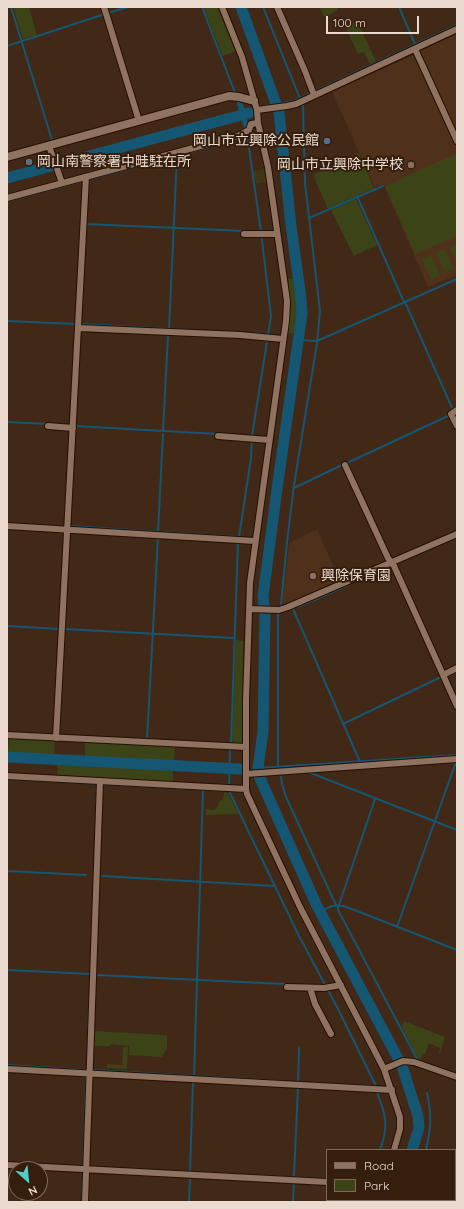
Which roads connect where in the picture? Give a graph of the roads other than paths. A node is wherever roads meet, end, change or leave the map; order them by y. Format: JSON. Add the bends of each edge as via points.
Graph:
{"nodes":[{"id":1,"x":104,"y":7,"type":"edge"},
{"id":2,"x":223,"y":7,"type":"edge"},
{"id":3,"x":277,"y":7,"type":"edge"},
{"id":4,"x":457,"y":29,"type":"edge"},
{"id":5,"x":415,"y":48,"type":"junction"},
{"id":6,"x":313,"y":93,"type":"junction"},
{"id":7,"x":254,"y":101,"type":"junction"},
{"id":8,"x":257,"y":110,"type":"junction"},
{"id":9,"x":139,"y":121,"type":"junction"},
{"id":10,"x":258,"y":123,"type":"junction"},
{"id":11,"x":457,"y":140,"type":"edge"},
{"id":12,"x":49,"y":146,"type":"junction"},
{"id":13,"x":7,"y":157,"type":"edge"},
{"id":14,"x":86,"y":179,"type":"junction"},
{"id":15,"x":62,"y":183,"type":"junction"},
{"id":16,"x":7,"y":198,"type":"edge"},
{"id":17,"x":244,"y":234,"type":"dead end"},
{"id":18,"x":277,"y":234,"type":"junction"},
{"id":19,"x":78,"y":328,"type":"junction"},
{"id":20,"x":283,"y":339,"type":"junction"},
{"id":21,"x":457,"y":410,"type":"edge"},
{"id":22,"x":48,"y":426,"type":"dead end"},
{"id":23,"x":457,"y":426,"type":"edge"},
{"id":24,"x":73,"y":428,"type":"junction"},
{"id":25,"x":218,"y":436,"type":"dead end"},
{"id":26,"x":269,"y":440,"type":"junction"},
{"id":27,"x":345,"y":466,"type":"dead end"},
{"id":28,"x":7,"y":526,"type":"edge"},
{"id":29,"x":67,"y":529,"type":"junction"},
{"id":30,"x":457,"y":534,"type":"edge"},
{"id":31,"x":255,"y":541,"type":"junction"},
{"id":32,"x":392,"y":562,"type":"junction"},
{"id":33,"x":249,"y":608,"type":"junction"},
{"id":34,"x":457,"y":668,"type":"edge"},
{"id":35,"x":443,"y":676,"type":"junction"},
{"id":36,"x":457,"y":706,"type":"edge"},
{"id":37,"x":7,"y":735,"type":"edge"},
{"id":38,"x":56,"y":736,"type":"junction"},
{"id":39,"x":246,"y":747,"type":"junction"},
{"id":40,"x":457,"y":759,"type":"edge"},
{"id":41,"x":248,"y":774,"type":"junction"},
{"id":42,"x":7,"y":776,"type":"edge"},
{"id":43,"x":100,"y":783,"type":"junction"},
{"id":44,"x":246,"y":789,"type":"junction"},
{"id":45,"x":341,"y":985,"type":"junction"},
{"id":46,"x":287,"y":986,"type":"dead end"},
{"id":47,"x":310,"y":988,"type":"junction"},
{"id":48,"x":331,"y":1034,"type":"dead end"},
{"id":49,"x":7,"y":1068,"type":"edge"},
{"id":50,"x":384,"y":1069,"type":"junction"},
{"id":51,"x":89,"y":1072,"type":"junction"},
{"id":52,"x":457,"y":1077,"type":"edge"},
{"id":53,"x":392,"y":1090,"type":"junction"},
{"id":54,"x":394,"y":1149,"type":"edge"},
{"id":55,"x":7,"y":1164,"type":"edge"},
{"id":56,"x":86,"y":1169,"type":"junction"},
{"id":57,"x":326,"y":1182,"type":"edge"},
{"id":58,"x":85,"y":1202,"type":"edge"}],
"edges":[{"from":1,"to":9,"type":"street"},
{"from":2,"to":7,"type":"street","via":[[242,57]]},
{"from":3,"to":6,"type":"street"},
{"from":4,"to":5,"type":"street"},
{"from":5,"to":6,"type":"street"},
{"from":5,"to":11,"type":"street"},
{"from":6,"to":8,"type":"street","via":[[300,101]]},
{"from":7,"to":8,"type":"street"},
{"from":7,"to":9,"type":"street","via":[[229,96]]},
{"from":8,"to":10,"type":"street"},
{"from":9,"to":12,"type":"street"},
{"from":10,"to":14,"type":"street","via":[[251,124],[247,132],[238,136]]},
{"from":10,"to":18,"type":"street","via":[[268,167]]},
{"from":12,"to":13,"type":"street"},
{"from":12,"to":15,"type":"street"},
{"from":14,"to":15,"type":"street"},
{"from":14,"to":19,"type":"street"},
{"from":15,"to":16,"type":"street"},
{"from":17,"to":18,"type":"street"},
{"from":18,"to":20,"type":"street","via":[[286,301]]},
{"from":19,"to":20,"type":"street"},
{"from":19,"to":24,"type":"street"},
{"from":20,"to":26,"type":"street"},
{"from":21,"to":23,"type":"street","via":[[451,414]]},
{"from":22,"to":24,"type":"street"},
{"from":24,"to":29,"type":"street"},
{"from":25,"to":26,"type":"street"},
{"from":26,"to":31,"type":"street"},
{"from":27,"to":32,"type":"street"},
{"from":28,"to":29,"type":"street"},
{"from":29,"to":31,"type":"street"},
{"from":29,"to":38,"type":"street"},
{"from":30,"to":32,"type":"street"},
{"from":31,"to":33,"type":"street"},
{"from":32,"to":33,"type":"street","via":[[293,606],[268,610]]},
{"from":32,"to":35,"type":"street"},
{"from":33,"to":39,"type":"street"},
{"from":34,"to":35,"type":"street"},
{"from":35,"to":36,"type":"street"},
{"from":37,"to":38,"type":"street"},
{"from":38,"to":39,"type":"street"},
{"from":39,"to":41,"type":"street"},
{"from":40,"to":41,"type":"street"},
{"from":41,"to":44,"type":"street"},
{"from":42,"to":43,"type":"street"},
{"from":43,"to":44,"type":"street"},
{"from":43,"to":51,"type":"street"},
{"from":44,"to":45,"type":"street","via":[[300,907]]},
{"from":45,"to":47,"type":"street"},
{"from":45,"to":50,"type":"street"},
{"from":46,"to":47,"type":"street"},
{"from":47,"to":48,"type":"street","via":[[315,1004]]},
{"from":49,"to":51,"type":"street"},
{"from":50,"to":52,"type":"street","via":[[400,1062],[414,1062]]},
{"from":50,"to":53,"type":"street"},
{"from":51,"to":53,"type":"street"},
{"from":51,"to":56,"type":"street"},
{"from":53,"to":54,"type":"street","via":[[401,1123]]},
{"from":55,"to":56,"type":"street"},
{"from":56,"to":57,"type":"street"},
{"from":56,"to":58,"type":"street"}]}
